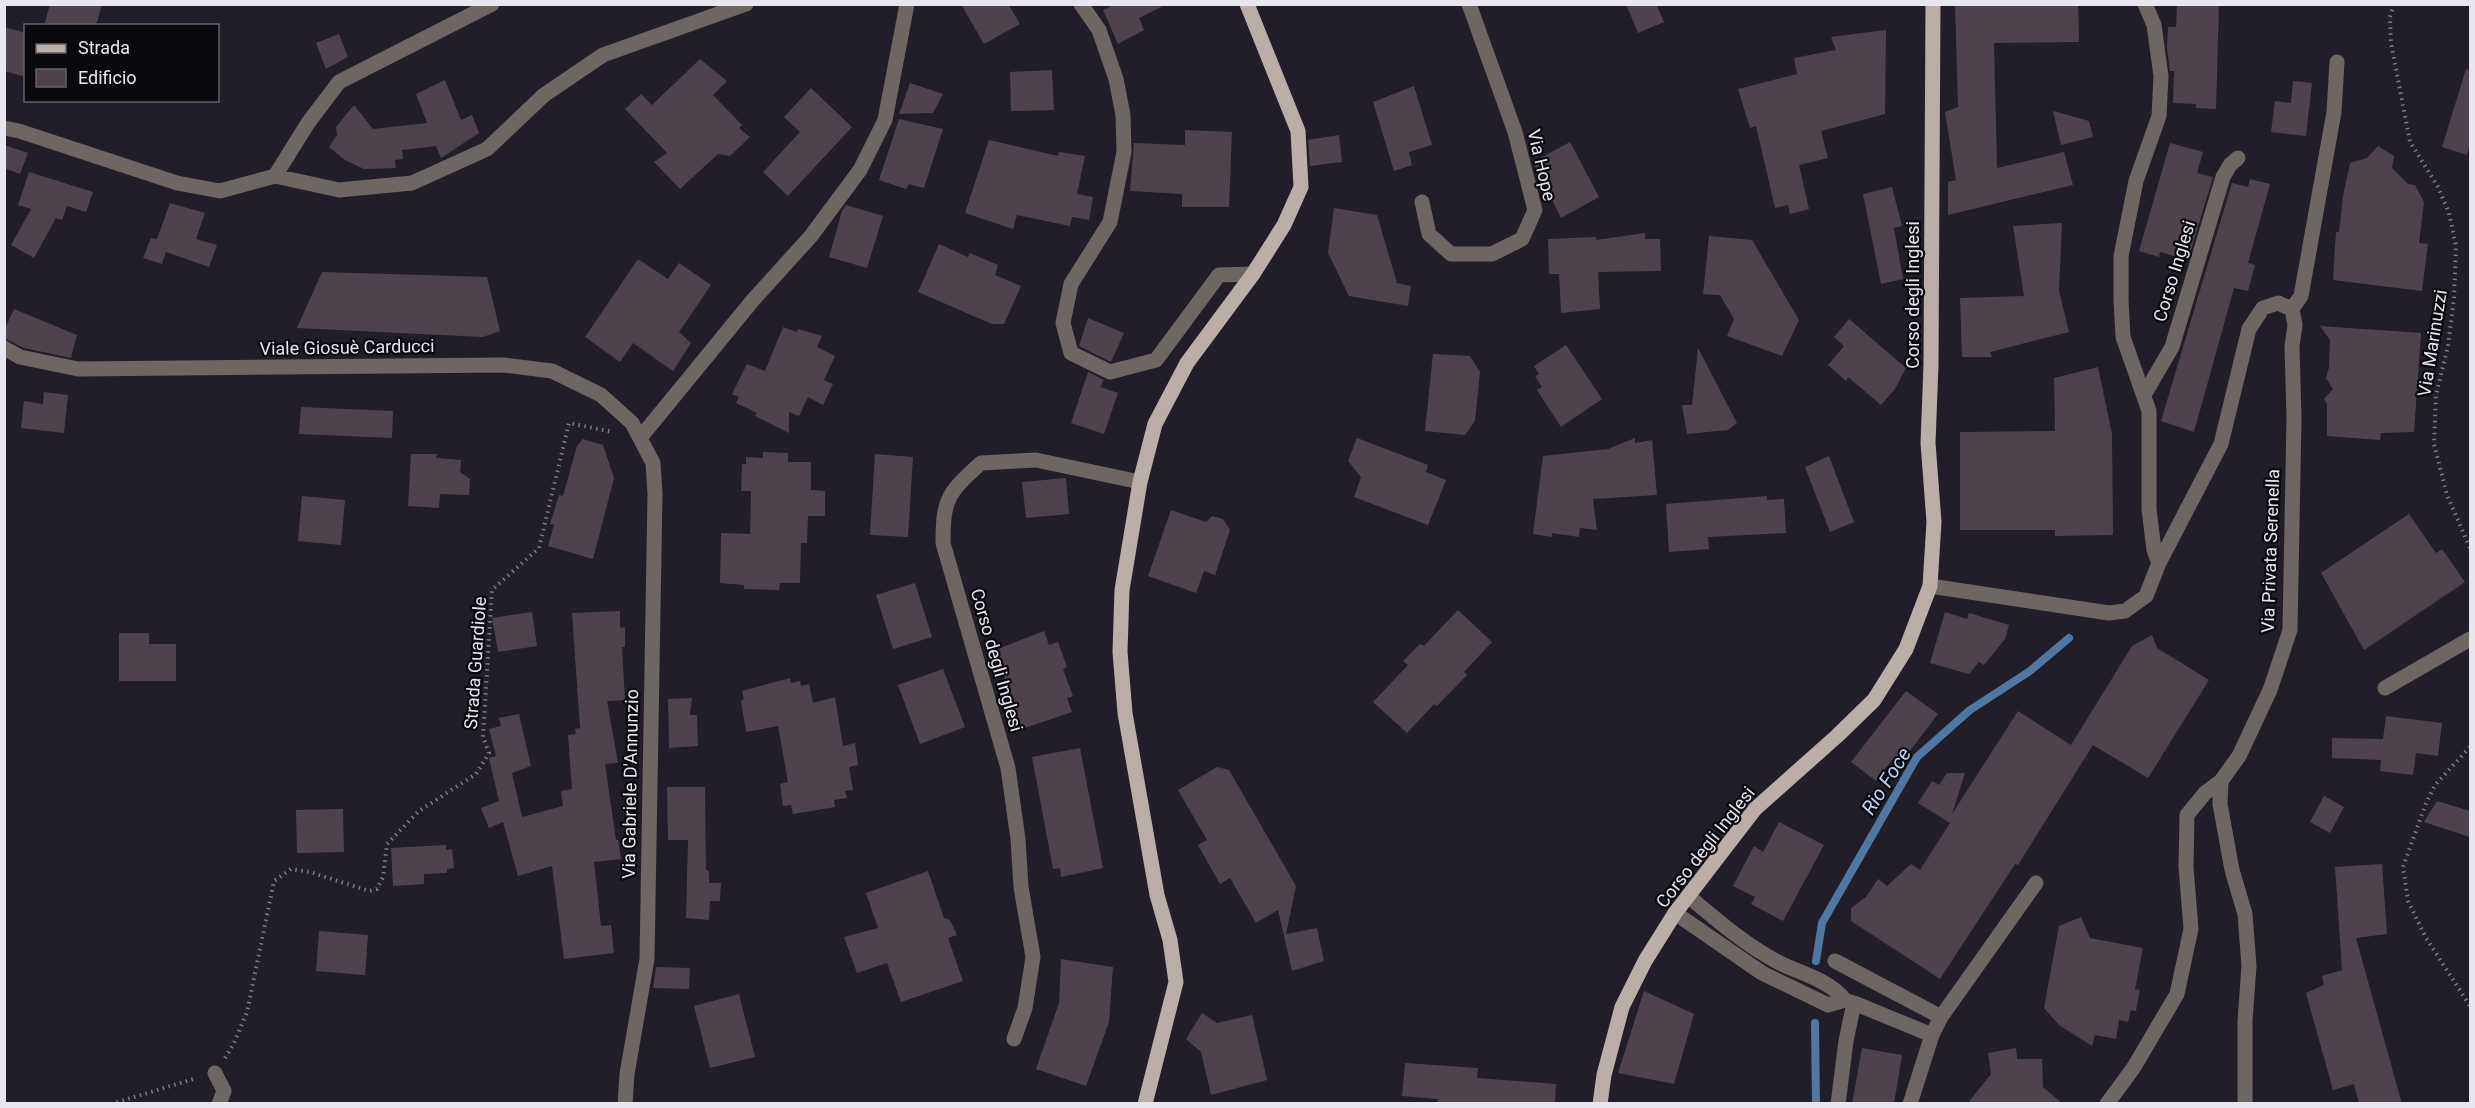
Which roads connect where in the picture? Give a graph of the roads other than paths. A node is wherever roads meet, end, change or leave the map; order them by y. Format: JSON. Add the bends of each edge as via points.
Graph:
{"nodes":[{"id":1,"x":492,"y":4,"type":"edge"},
{"id":2,"x":746,"y":4,"type":"edge"},
{"id":3,"x":1081,"y":4,"type":"edge"},
{"id":4,"x":1247,"y":4,"type":"edge"},
{"id":5,"x":1469,"y":4,"type":"edge"},
{"id":6,"x":1933,"y":4,"type":"edge"},
{"id":7,"x":2145,"y":4,"type":"edge"},
{"id":8,"x":906,"y":5,"type":"edge"},
{"id":9,"x":2337,"y":62,"type":"dead end"},
{"id":10,"x":4,"y":128,"type":"edge"},
{"id":11,"x":2238,"y":158,"type":"dead end"},
{"id":12,"x":276,"y":176,"type":"junction"},
{"id":13,"x":1422,"y":202,"type":"dead end"},
{"id":14,"x":1253,"y":274,"type":"junction"},
{"id":15,"x":2290,"y":308,"type":"junction"},
{"id":16,"x":4,"y":348,"type":"edge"},
{"id":17,"x":2144,"y":395,"type":"junction"},
{"id":18,"x":640,"y":438,"type":"junction"},
{"id":19,"x":653,"y":463,"type":"joint"},
{"id":20,"x":1140,"y":482,"type":"junction"},
{"id":21,"x":2159,"y":563,"type":"junction"},
{"id":22,"x":1930,"y":586,"type":"junction"},
{"id":23,"x":2470,"y":639,"type":"edge"},
{"id":24,"x":2385,"y":688,"type":"dead end"},
{"id":25,"x":2221,"y":781,"type":"junction"},
{"id":26,"x":2036,"y":883,"type":"dead end"},
{"id":27,"x":1688,"y":896,"type":"junction"},
{"id":28,"x":1675,"y":914,"type":"junction"},
{"id":29,"x":1835,"y":961,"type":"dead end"},
{"id":30,"x":1849,"y":1001,"type":"junction"},
{"id":31,"x":1941,"y":1017,"type":"junction"},
{"id":32,"x":1932,"y":1035,"type":"junction"},
{"id":33,"x":1014,"y":1039,"type":"dead end"},
{"id":34,"x":215,"y":1073,"type":"road end"},
{"id":35,"x":219,"y":1104,"type":"edge"},
{"id":36,"x":625,"y":1104,"type":"edge"},
{"id":37,"x":1145,"y":1104,"type":"edge"},
{"id":38,"x":1600,"y":1104,"type":"edge"},
{"id":39,"x":1838,"y":1104,"type":"edge"},
{"id":40,"x":1910,"y":1104,"type":"edge"},
{"id":41,"x":2108,"y":1104,"type":"edge"},
{"id":42,"x":2245,"y":1104,"type":"edge"}],
"edges":[{"from":1,"to":12,"type":"street","via":[[339,82]]},
{"from":2,"to":12,"type":"street","via":[[603,55],[544,95],[487,149],[412,183],[339,190]]},
{"from":3,"to":14,"type":"street","via":[[1099,30],[1116,79],[1123,115],[1124,152],[1110,222],[1071,284],[1063,323],[1071,353],[1110,372],[1156,360],[1219,275]]},
{"from":4,"to":14,"type":"main road","via":[[1298,132],[1301,187],[1284,225]]},
{"from":5,"to":13,"type":"street","name":"Via Hope","via":[[1515,132],[1534,210],[1522,238],[1491,254],[1451,254],[1429,234]]},
{"from":6,"to":22,"type":"main road","name":"Corso degli Inglesi","via":[[1928,443],[1934,522]]},
{"from":7,"to":17,"type":"street","via":[[2154,25],[2161,76],[2159,117],[2136,181],[2121,256],[2123,337]]},
{"from":8,"to":18,"type":"street","via":[[885,120],[860,170],[811,236]]},
{"from":9,"to":15,"type":"street","name":"Via Privata Serenella","via":[[2334,112],[2301,296]]},
{"from":10,"to":12,"type":"street","via":[[177,183],[220,190]]},
{"from":11,"to":17,"type":"street","name":"Corso Inglesi","via":[[2223,177],[2172,347]]},
{"from":14,"to":20,"type":"main road","via":[[1187,363],[1155,424]]},
{"from":15,"to":21,"type":"street","via":[[2278,303],[2263,308],[2249,328],[2221,444]]},
{"from":15,"to":25,"type":"street","name":"Via Privata Serenella","via":[[2295,324],[2290,630],[2270,690],[2239,756]]},
{"from":16,"to":18,"type":"street","name":"Viale Giosuè Carducci","via":[[20,357],[78,369],[504,365],[552,372],[600,395],[632,423]]},
{"from":17,"to":21,"type":"street","via":[[2149,411],[2149,509]]},
{"from":18,"to":19,"type":"street","name":"Viale Giosuè Carducci"},
{"from":19,"to":36,"type":"street","name":"Via Gabriele D'Annunzio","via":[[647,958]]},
{"from":20,"to":33,"type":"street","name":"Corso degli Inglesi","via":[[1036,460],[981,463],[957,486],[943,511],[943,543],[1005,757],[1034,957],[1025,1008]]},
{"from":20,"to":37,"type":"main road","via":[[1122,590],[1120,652],[1125,713],[1176,982]]},
{"from":21,"to":22,"type":"street","via":[[2146,596],[2125,611],[2109,613]]},
{"from":22,"to":27,"type":"main road","name":"Corso degli Inglesi","via":[[1906,649],[1874,699],[1755,809]]},
{"from":23,"to":24,"type":"street"},
{"from":25,"to":41,"type":"street","name":"Via Privata Serenella","via":[[2187,815],[2191,929],[2177,994]]},
{"from":25,"to":42,"type":"street","via":[[2220,804],[2245,914],[2249,966]]},
{"from":26,"to":31,"type":"street"},
{"from":27,"to":28,"type":"main road","name":"Corso degli Inglesi"},
{"from":27,"to":30,"type":"street","via":[[1776,962],[1834,987]]},
{"from":28,"to":30,"type":"street","via":[[1762,973],[1828,1005]]},
{"from":28,"to":38,"type":"main road","name":"Corso degli Inglesi","via":[[1622,1007]]},
{"from":29,"to":31,"type":"street"},
{"from":30,"to":32,"type":"street"},
{"from":30,"to":39,"type":"street"},
{"from":31,"to":32,"type":"street"},
{"from":32,"to":40,"type":"street"},
{"from":34,"to":35,"type":"street","via":[[224,1091]]}]}
